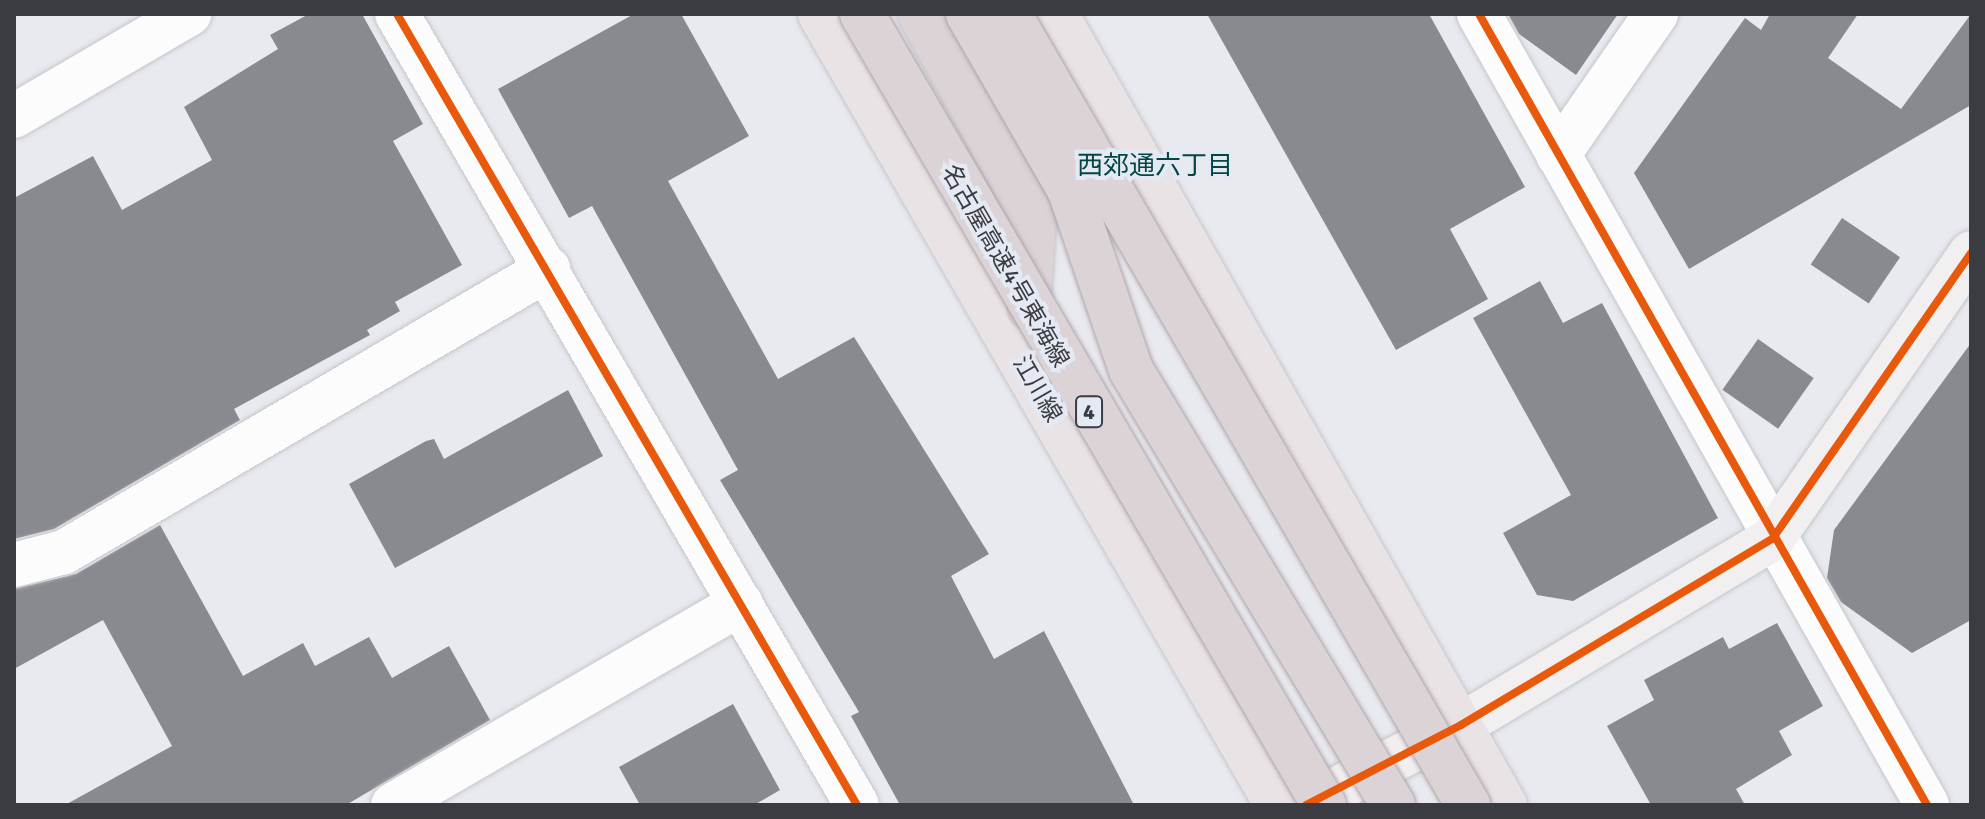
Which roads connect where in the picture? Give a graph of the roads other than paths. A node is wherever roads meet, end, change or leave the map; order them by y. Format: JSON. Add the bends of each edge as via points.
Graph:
{"nodes":[{"id":1,"x":189,"y":14,"type":"edge"},
{"id":2,"x":397,"y":14,"type":"edge"},
{"id":3,"x":820,"y":14,"type":"edge"},
{"id":4,"x":862,"y":14,"type":"edge"},
{"id":5,"x":920,"y":14,"type":"edge"},
{"id":6,"x":968,"y":14,"type":"edge"},
{"id":7,"x":1009,"y":14,"type":"edge"},
{"id":8,"x":1056,"y":14,"type":"edge"},
{"id":9,"x":1479,"y":14,"type":"edge"},
{"id":10,"x":1656,"y":14,"type":"edge"},
{"id":11,"x":14,"y":116,"type":"edge"},
{"id":12,"x":1558,"y":155,"type":"junction"},
{"id":13,"x":1971,"y":253,"type":"edge"},
{"id":14,"x":548,"y":269,"type":"junction"},
{"id":15,"x":1028,"y":309,"type":"junction"},
{"id":16,"x":1773,"y":538,"type":"junction"},
{"id":17,"x":14,"y":565,"type":"edge"},
{"id":18,"x":741,"y":603,"type":"junction"},
{"id":19,"x":1461,"y":725,"type":"junction"},
{"id":20,"x":393,"y":805,"type":"edge"},
{"id":21,"x":857,"y":805,"type":"edge"},
{"id":22,"x":1277,"y":805,"type":"edge"},
{"id":23,"x":1306,"y":805,"type":"edge"},
{"id":24,"x":1324,"y":805,"type":"edge"},
{"id":25,"x":1393,"y":805,"type":"edge"},
{"id":26,"x":1468,"y":805,"type":"edge"},
{"id":27,"x":1505,"y":805,"type":"edge"},
{"id":28,"x":1927,"y":805,"type":"edge"}],
"edges":[{"from":1,"to":11,"type":"street"},
{"from":2,"to":14,"type":"street"},
{"from":3,"to":22,"type":"main road","name":"江川線"},
{"from":4,"to":15,"type":"highway","name":"名古屋高速4号東海線","number":"4","bridge":true},
{"from":5,"to":15,"type":"highway","bridge":true,"via":[[1034,220]]},
{"from":6,"to":25,"type":"highway","bridge":true,"via":[[1070,191],[1131,370]]},
{"from":7,"to":26,"type":"highway","bridge":true},
{"from":8,"to":19,"type":"main road"},
{"from":9,"to":12,"type":"street"},
{"from":10,"to":12,"type":"street"},
{"from":12,"to":16,"type":"street"},
{"from":13,"to":16,"type":"street"},
{"from":14,"to":17,"type":"street","via":[[64,552]]},
{"from":14,"to":18,"type":"street"},
{"from":15,"to":24,"type":"highway","name":"名古屋高速4号東海線","number":"4","bridge":true},
{"from":16,"to":19,"type":"street"},
{"from":16,"to":28,"type":"street"},
{"from":18,"to":20,"type":"street"},
{"from":18,"to":21,"type":"street"},
{"from":19,"to":23,"type":"street"},
{"from":19,"to":27,"type":"main road"}]}
